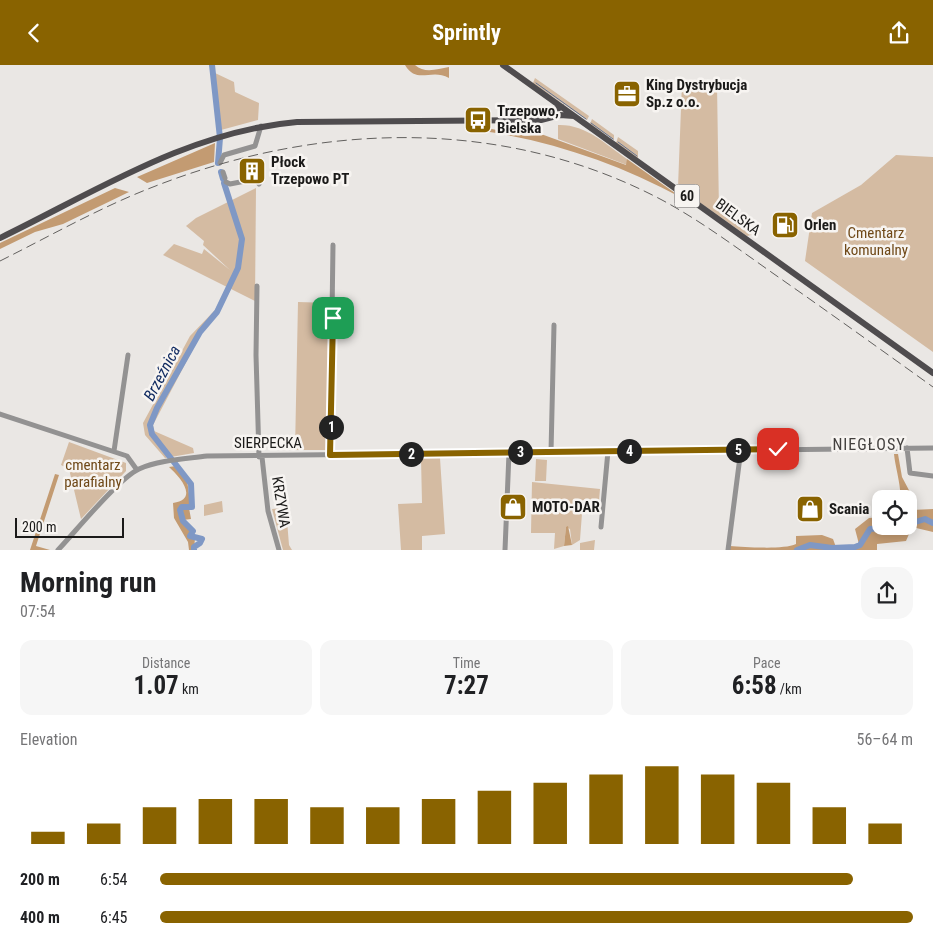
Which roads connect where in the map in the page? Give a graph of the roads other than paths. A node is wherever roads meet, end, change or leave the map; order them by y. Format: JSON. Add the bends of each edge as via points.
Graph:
{"nodes":[{"id":1,"x":503,"y":65,"type":"edge"},
{"id":2,"x":550,"y":99,"type":"junction"},
{"id":3,"x":563,"y":108,"type":"junction"},
{"id":4,"x":551,"y":111,"type":"junction"},
{"id":5,"x":560,"y":115,"type":"junction"},
{"id":6,"x":574,"y":116,"type":"junction"},
{"id":7,"x":522,"y":119,"type":"junction"},
{"id":8,"x":261,"y":126,"type":"junction"},
{"id":9,"x":220,"y":163,"type":"dead end"},
{"id":10,"x":223,"y":171,"type":"dead end"},
{"id":11,"x":259,"y":184,"type":"dead end"},
{"id":12,"x":0,"y":238,"type":"edge"},
{"id":13,"x":333,"y":245,"type":"dead end"},
{"id":14,"x":257,"y":286,"type":"dead end"},
{"id":15,"x":554,"y":325,"type":"dead end"},
{"id":16,"x":128,"y":355,"type":"dead end"},
{"id":17,"x":933,"y":373,"type":"edge"},
{"id":18,"x":0,"y":414,"type":"edge"},
{"id":19,"x":908,"y":448,"type":"junction"},
{"id":20,"x":933,"y":448,"type":"edge"},
{"id":21,"x":741,"y":449,"type":"junction"},
{"id":22,"x":114,"y":451,"type":"junction"},
{"id":23,"x":608,"y":451,"type":"junction"},
{"id":24,"x":551,"y":452,"type":"junction"},
{"id":25,"x":509,"y":453,"type":"junction"},
{"id":26,"x":330,"y":455,"type":"junction"},
{"id":27,"x":261,"y":457,"type":"junction"},
{"id":28,"x":137,"y":470,"type":"junction"},
{"id":29,"x":933,"y":475,"type":"edge"},
{"id":30,"x":601,"y":527,"type":"dead end"},
{"id":31,"x":58,"y":550,"type":"edge"},
{"id":32,"x":278,"y":550,"type":"edge"},
{"id":33,"x":505,"y":550,"type":"edge"},
{"id":34,"x":728,"y":550,"type":"edge"}],
"edges":[{"from":1,"to":2,"type":"main road","name":"BIELSKA","number":"60"},
{"from":2,"to":3,"type":"main road","name":"BIELSKA","number":"60"},
{"from":2,"to":4,"type":"main road"},
{"from":3,"to":4,"type":"main road"},
{"from":3,"to":5,"type":"main road"},
{"from":3,"to":6,"type":"main road","name":"BIELSKA","number":"60"},
{"from":4,"to":7,"type":"main road"},
{"from":5,"to":6,"type":"main road"},
{"from":5,"to":7,"type":"main road"},
{"from":6,"to":17,"type":"main road","name":"BIELSKA","number":"60"},
{"from":7,"to":8,"type":"main road","via":[[297,122]]},
{"from":8,"to":9,"type":"street","via":[[255,146],[224,155]]},
{"from":8,"to":12,"type":"main road","via":[[214,137],[179,151]]},
{"from":10,"to":11,"type":"street","via":[[225,180],[231,184],[250,179],[256,179]]},
{"from":13,"to":26,"type":"street"},
{"from":14,"to":27,"type":"street","name":"KRZYWA","via":[[256,355]]},
{"from":15,"to":24,"type":"street"},
{"from":16,"to":22,"type":"street"},
{"from":18,"to":22,"type":"street"},
{"from":19,"to":20,"type":"street","name":"SIERPECKA"},
{"from":19,"to":21,"type":"street","name":"SIERPECKA"},
{"from":19,"to":29,"type":"street","via":[[910,473]]},
{"from":21,"to":23,"type":"street","name":"SIERPECKA"},
{"from":21,"to":34,"type":"street"},
{"from":22,"to":28,"type":"street","via":[[131,458]]},
{"from":23,"to":24,"type":"street","name":"SIERPECKA"},
{"from":23,"to":30,"type":"street"},
{"from":24,"to":25,"type":"street","name":"SIERPECKA"},
{"from":25,"to":26,"type":"street","name":"SIERPECKA"},
{"from":25,"to":33,"type":"street"},
{"from":26,"to":27,"type":"street","name":"SIERPECKA"},
{"from":27,"to":28,"type":"street","name":"SIERPECKA","via":[[216,455]]},
{"from":27,"to":32,"type":"street","name":"KRZYWA","via":[[268,511]]},
{"from":28,"to":31,"type":"street","name":"SIERPECKA"}]}
